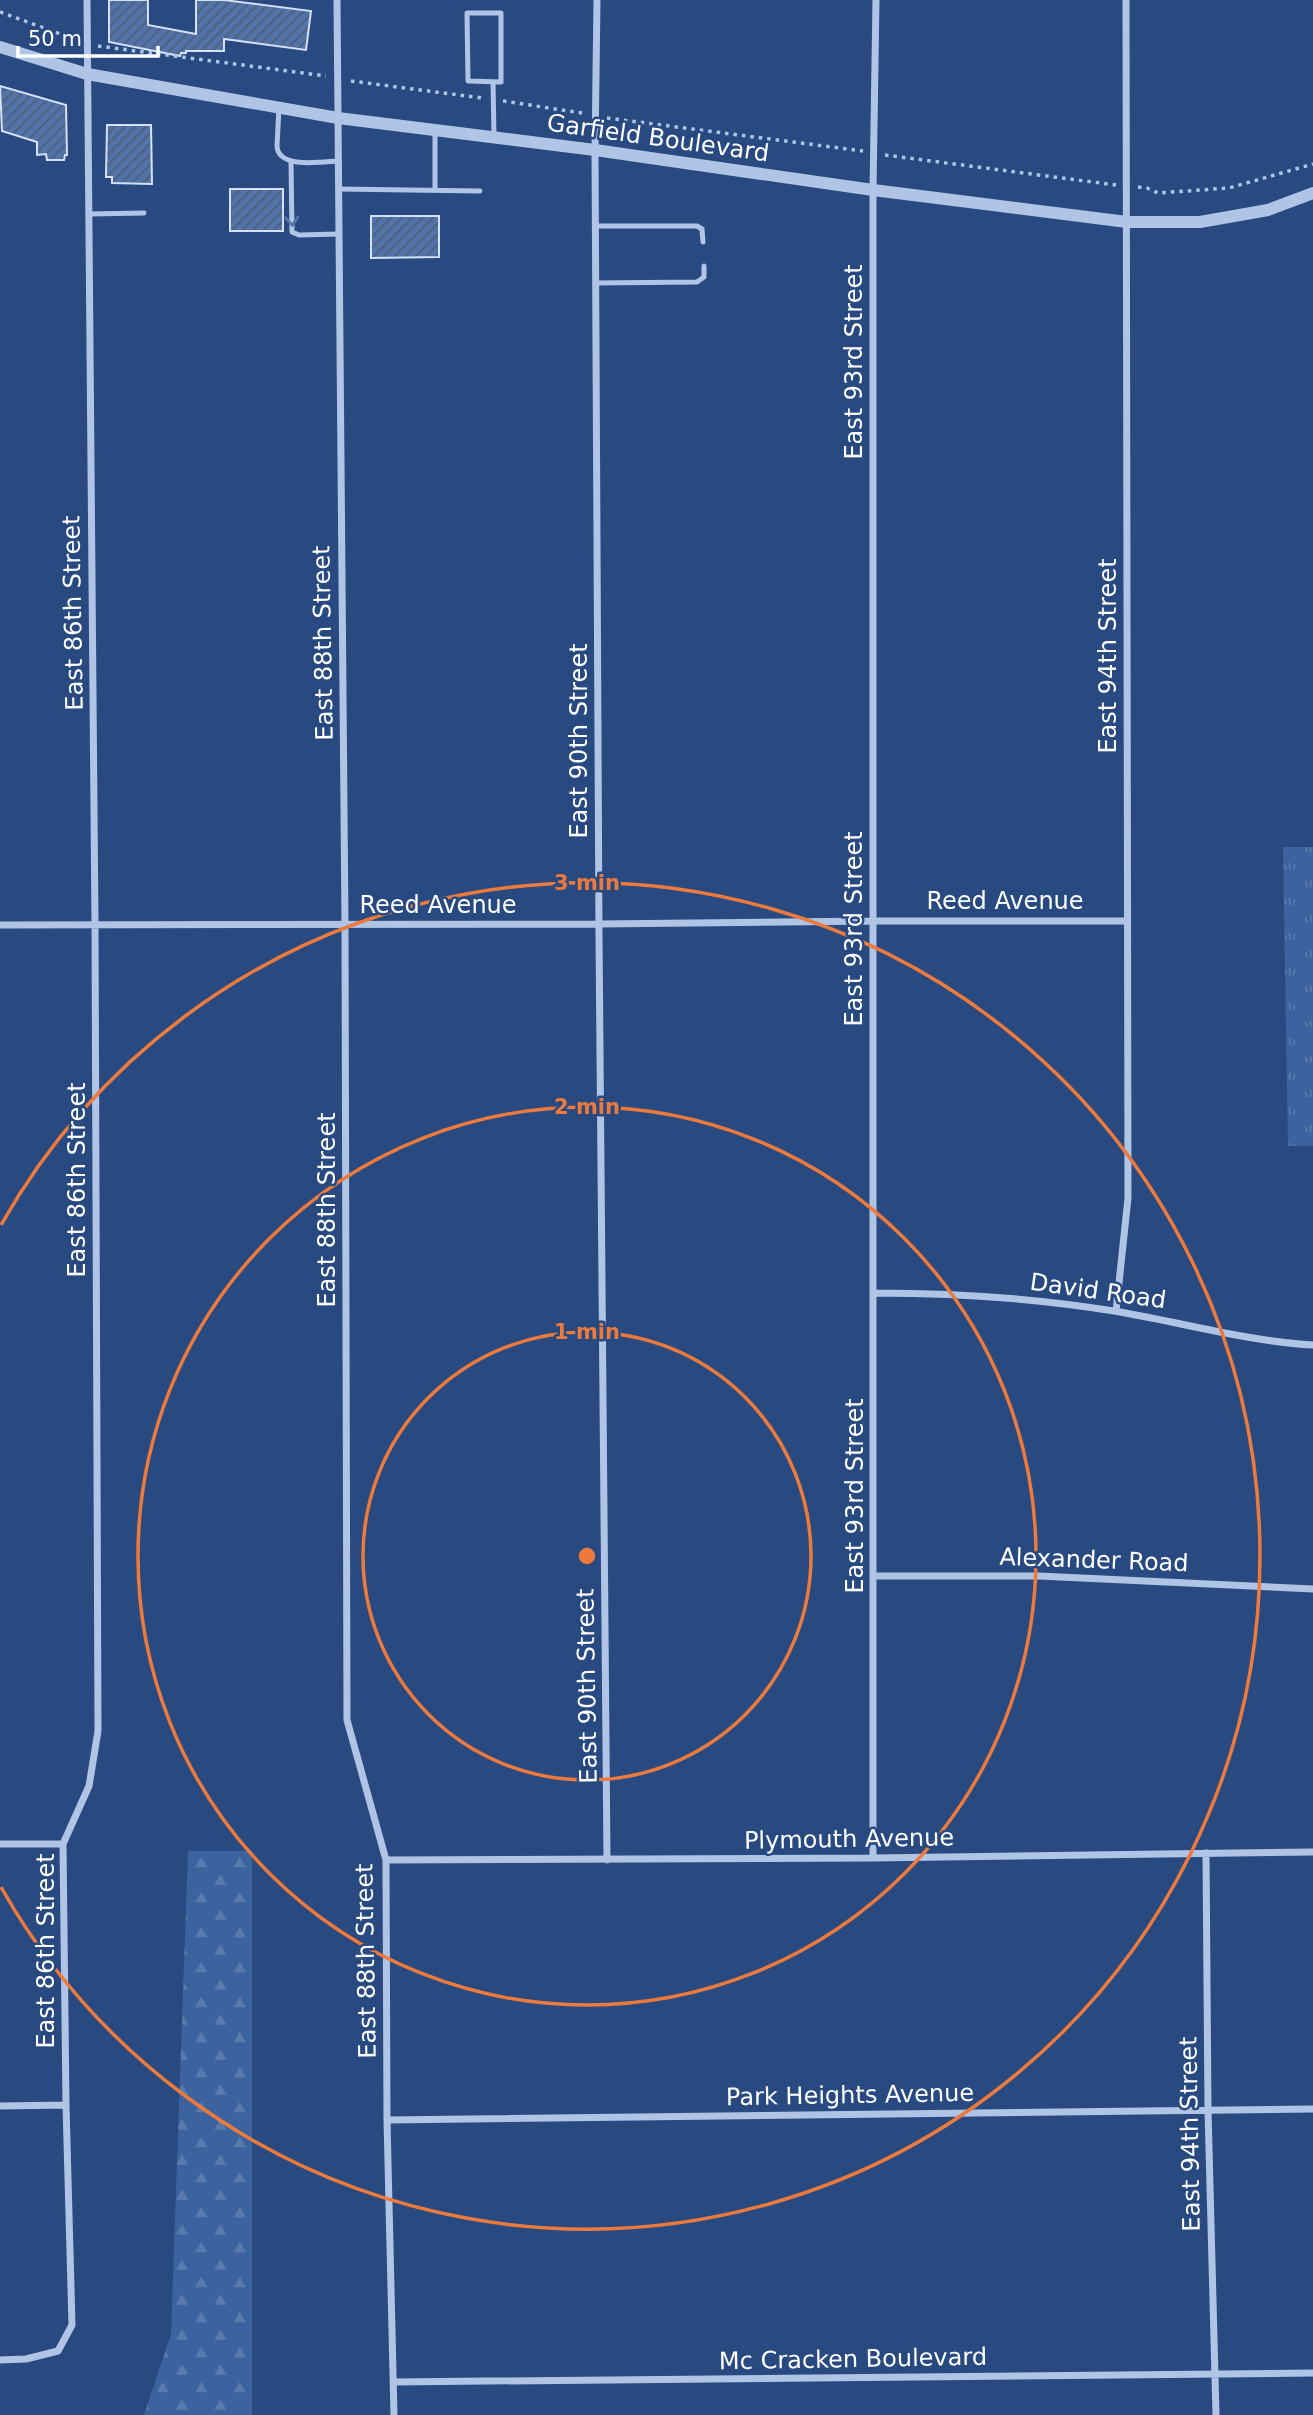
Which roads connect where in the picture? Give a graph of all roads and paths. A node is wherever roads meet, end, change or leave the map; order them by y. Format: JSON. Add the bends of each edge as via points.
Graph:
{"nodes":[{"id":1,"x":87,"y":0,"type":"edge"},
{"id":2,"x":337,"y":0,"type":"edge"},
{"id":3,"x":597,"y":0,"type":"edge"},
{"id":4,"x":876,"y":0,"type":"edge"},
{"id":5,"x":1126,"y":0,"type":"edge"},
{"id":6,"x":0,"y":12,"type":"edge"},
{"id":7,"x":61,"y":36,"type":"dead end"},
{"id":8,"x":0,"y":47,"type":"edge"},
{"id":9,"x":106,"y":48,"type":"dead end"},
{"id":10,"x":87,"y":74,"type":"junction"},
{"id":11,"x":311,"y":74,"type":"dead end"},
{"id":12,"x":358,"y":82,"type":"dead end"},
{"id":13,"x":493,"y":82,"type":"junction"},
{"id":14,"x":494,"y":100,"type":"junction"},
{"id":15,"x":279,"y":107,"type":"junction"},
{"id":16,"x":567,"y":109,"type":"dead end"},
{"id":17,"x":338,"y":118,"type":"junction"},
{"id":18,"x":613,"y":119,"type":"dead end"},
{"id":19,"x":435,"y":130,"type":"junction"},
{"id":20,"x":494,"y":137,"type":"junction"},
{"id":21,"x":845,"y":148,"type":"dead end"},
{"id":22,"x":595,"y":149,"type":"junction"},
{"id":23,"x":889,"y":155,"type":"dead end"},
{"id":24,"x":338,"y":161,"type":"junction"},
{"id":25,"x":291,"y":162,"type":"junction"},
{"id":26,"x":1313,"y":164,"type":"edge"},
{"id":27,"x":1100,"y":183,"type":"dead end"},
{"id":28,"x":1147,"y":188,"type":"dead end"},
{"id":29,"x":338,"y":189,"type":"junction"},
{"id":30,"x":435,"y":190,"type":"junction"},
{"id":31,"x":873,"y":190,"type":"junction"},
{"id":32,"x":480,"y":191,"type":"dead end"},
{"id":33,"x":1313,"y":193,"type":"edge"},
{"id":34,"x":144,"y":213,"type":"dead end"},
{"id":35,"x":89,"y":214,"type":"junction"},
{"id":36,"x":1127,"y":222,"type":"junction"},
{"id":37,"x":595,"y":226,"type":"junction"},
{"id":38,"x":339,"y":234,"type":"junction"},
{"id":39,"x":703,"y":242,"type":"dead end"},
{"id":40,"x":704,"y":266,"type":"dead end"},
{"id":41,"x":596,"y":283,"type":"junction"},
{"id":42,"x":873,"y":920,"type":"junction"},
{"id":43,"x":1127,"y":920,"type":"junction"},
{"id":44,"x":599,"y":924,"type":"junction"},
{"id":45,"x":0,"y":925,"type":"edge"},
{"id":46,"x":95,"y":925,"type":"junction"},
{"id":47,"x":345,"y":925,"type":"junction"},
{"id":48,"x":875,"y":1293,"type":"junction"},
{"id":49,"x":1116,"y":1311,"type":"junction"},
{"id":50,"x":1313,"y":1345,"type":"edge"},
{"id":51,"x":874,"y":1576,"type":"junction"},
{"id":52,"x":1313,"y":1589,"type":"edge"},
{"id":53,"x":0,"y":1844,"type":"edge"},
{"id":54,"x":63,"y":1844,"type":"junction"},
{"id":55,"x":1313,"y":1852,"type":"edge"},
{"id":56,"x":1206,"y":1853,"type":"junction"},
{"id":57,"x":873,"y":1858,"type":"junction"},
{"id":58,"x":386,"y":1860,"type":"junction"},
{"id":59,"x":607,"y":1860,"type":"junction"},
{"id":60,"x":66,"y":2105,"type":"junction"},
{"id":61,"x":0,"y":2106,"type":"edge"},
{"id":62,"x":1313,"y":2109,"type":"edge"},
{"id":63,"x":1208,"y":2110,"type":"junction"},
{"id":64,"x":387,"y":2120,"type":"junction"},
{"id":65,"x":0,"y":2360,"type":"edge"},
{"id":66,"x":1313,"y":2373,"type":"edge"},
{"id":67,"x":1216,"y":2374,"type":"junction"},
{"id":68,"x":394,"y":2382,"type":"junction"},
{"id":69,"x":394,"y":2415,"type":"edge"},
{"id":70,"x":1216,"y":2415,"type":"edge"}],
"edges":[{"from":1,"to":10,"type":"street","name":"East 86th Street"},
{"from":2,"to":17,"type":"street","name":"East 88th Street"},
{"from":3,"to":22,"type":"street","name":"East 90th Street"},
{"from":4,"to":31,"type":"street","name":"East 93rd Street"},
{"from":5,"to":36,"type":"street","name":"East 94th Street"},
{"from":6,"to":7,"type":"path"},
{"from":8,"to":10,"type":"street","name":"Garfield Boulevard"},
{"from":9,"to":11,"type":"path"},
{"from":10,"to":15,"type":"street","name":"Garfield Boulevard"},
{"from":10,"to":35,"type":"street","name":"East 86th Street"},
{"from":12,"to":14,"type":"path"},
{"from":13,"to":13,"type":"lane","via":[[501,82],[501,13],[467,13],[468,81]]},
{"from":13,"to":14,"type":"lane"},
{"from":14,"to":16,"type":"path"},
{"from":14,"to":20,"type":"lane"},
{"from":15,"to":17,"type":"street","name":"Garfield Boulevard"},
{"from":15,"to":25,"type":"lane","via":[[277,152]]},
{"from":17,"to":19,"type":"street","name":"Garfield Boulevard"},
{"from":17,"to":24,"type":"street","name":"East 88th Street"},
{"from":18,"to":21,"type":"path"},
{"from":19,"to":20,"type":"street","name":"Garfield Boulevard"},
{"from":19,"to":30,"type":"lane"},
{"from":20,"to":22,"type":"street","name":"Garfield Boulevard"},
{"from":22,"to":31,"type":"street","name":"Garfield Boulevard"},
{"from":22,"to":37,"type":"street","name":"East 90th Street"},
{"from":23,"to":27,"type":"path"},
{"from":24,"to":25,"type":"lane"},
{"from":24,"to":29,"type":"street","name":"East 88th Street"},
{"from":25,"to":38,"type":"lane","one_way":true,"via":[[292,232]]},
{"from":26,"to":28,"type":"path","via":[[1229,188],[1158,193]]},
{"from":29,"to":30,"type":"lane"},
{"from":29,"to":38,"type":"street","name":"East 88th Street"},
{"from":30,"to":32,"type":"lane"},
{"from":31,"to":36,"type":"street","name":"Garfield Boulevard"},
{"from":31,"to":42,"type":"street","name":"East 93rd Street"},
{"from":33,"to":36,"type":"street","name":"Garfield Boulevard","via":[[1268,210],[1200,222]]},
{"from":34,"to":35,"type":"lane"},
{"from":35,"to":46,"type":"street","name":"East 86th Street"},
{"from":36,"to":43,"type":"street","name":"East 94th Street"},
{"from":37,"to":39,"type":"lane","via":[[697,226],[702,229]]},
{"from":37,"to":41,"type":"street","name":"East 90th Street"},
{"from":38,"to":47,"type":"street","name":"East 88th Street"},
{"from":40,"to":41,"type":"lane","via":[[704,277],[697,282]]},
{"from":41,"to":44,"type":"street","name":"East 90th Street"},
{"from":42,"to":43,"type":"street","name":"Reed Avenue"},
{"from":42,"to":44,"type":"street","name":"Reed Avenue"},
{"from":42,"to":48,"type":"street","name":"East 93rd Street"},
{"from":43,"to":49,"type":"street","name":"East 94th Street","via":[[1128,1198]]},
{"from":44,"to":47,"type":"street","name":"Reed Avenue"},
{"from":44,"to":59,"type":"street","name":"East 90th Street"},
{"from":45,"to":46,"type":"street","name":"Reed Avenue"},
{"from":46,"to":47,"type":"street","name":"Reed Avenue"},
{"from":46,"to":54,"type":"street","name":"East 86th Street","via":[[98,1731],[89,1786]]},
{"from":47,"to":58,"type":"street","name":"East 88th Street","via":[[347,1720]]},
{"from":48,"to":49,"type":"street","name":"David Road","via":[[991,1296]]},
{"from":48,"to":51,"type":"street","name":"East 93rd Street"},
{"from":49,"to":50,"type":"street","name":"David Road","via":[[1260,1340]]},
{"from":51,"to":52,"type":"street","name":"Alexander Road","via":[[1052,1576]]},
{"from":51,"to":57,"type":"street","name":"East 93rd Street"},
{"from":53,"to":54,"type":"street"},
{"from":54,"to":60,"type":"street","name":"East 86th Street"},
{"from":55,"to":56,"type":"street","name":"Plymouth Avenue"},
{"from":56,"to":57,"type":"street","name":"Plymouth Avenue"},
{"from":56,"to":63,"type":"street","name":"East 94th Street"},
{"from":57,"to":59,"type":"street","name":"Plymouth Avenue"},
{"from":58,"to":59,"type":"street","name":"Plymouth Avenue"},
{"from":58,"to":64,"type":"street","name":"East 88th Street"},
{"from":60,"to":61,"type":"street"},
{"from":60,"to":65,"type":"street","name":"East 86th Street","via":[[72,2325],[58,2351]]},
{"from":62,"to":63,"type":"street","name":"Park Heights Avenue"},
{"from":63,"to":64,"type":"street","name":"Park Heights Avenue"},
{"from":63,"to":67,"type":"street","name":"East 94th Street"},
{"from":64,"to":68,"type":"street","name":"East 88th Street"},
{"from":66,"to":67,"type":"street","name":"Mc Cracken Boulevard"},
{"from":67,"to":68,"type":"street","name":"Mc Cracken Boulevard"},
{"from":67,"to":70,"type":"street","name":"East 94th Street"},
{"from":68,"to":69,"type":"street","name":"East 88th Street"}]}
